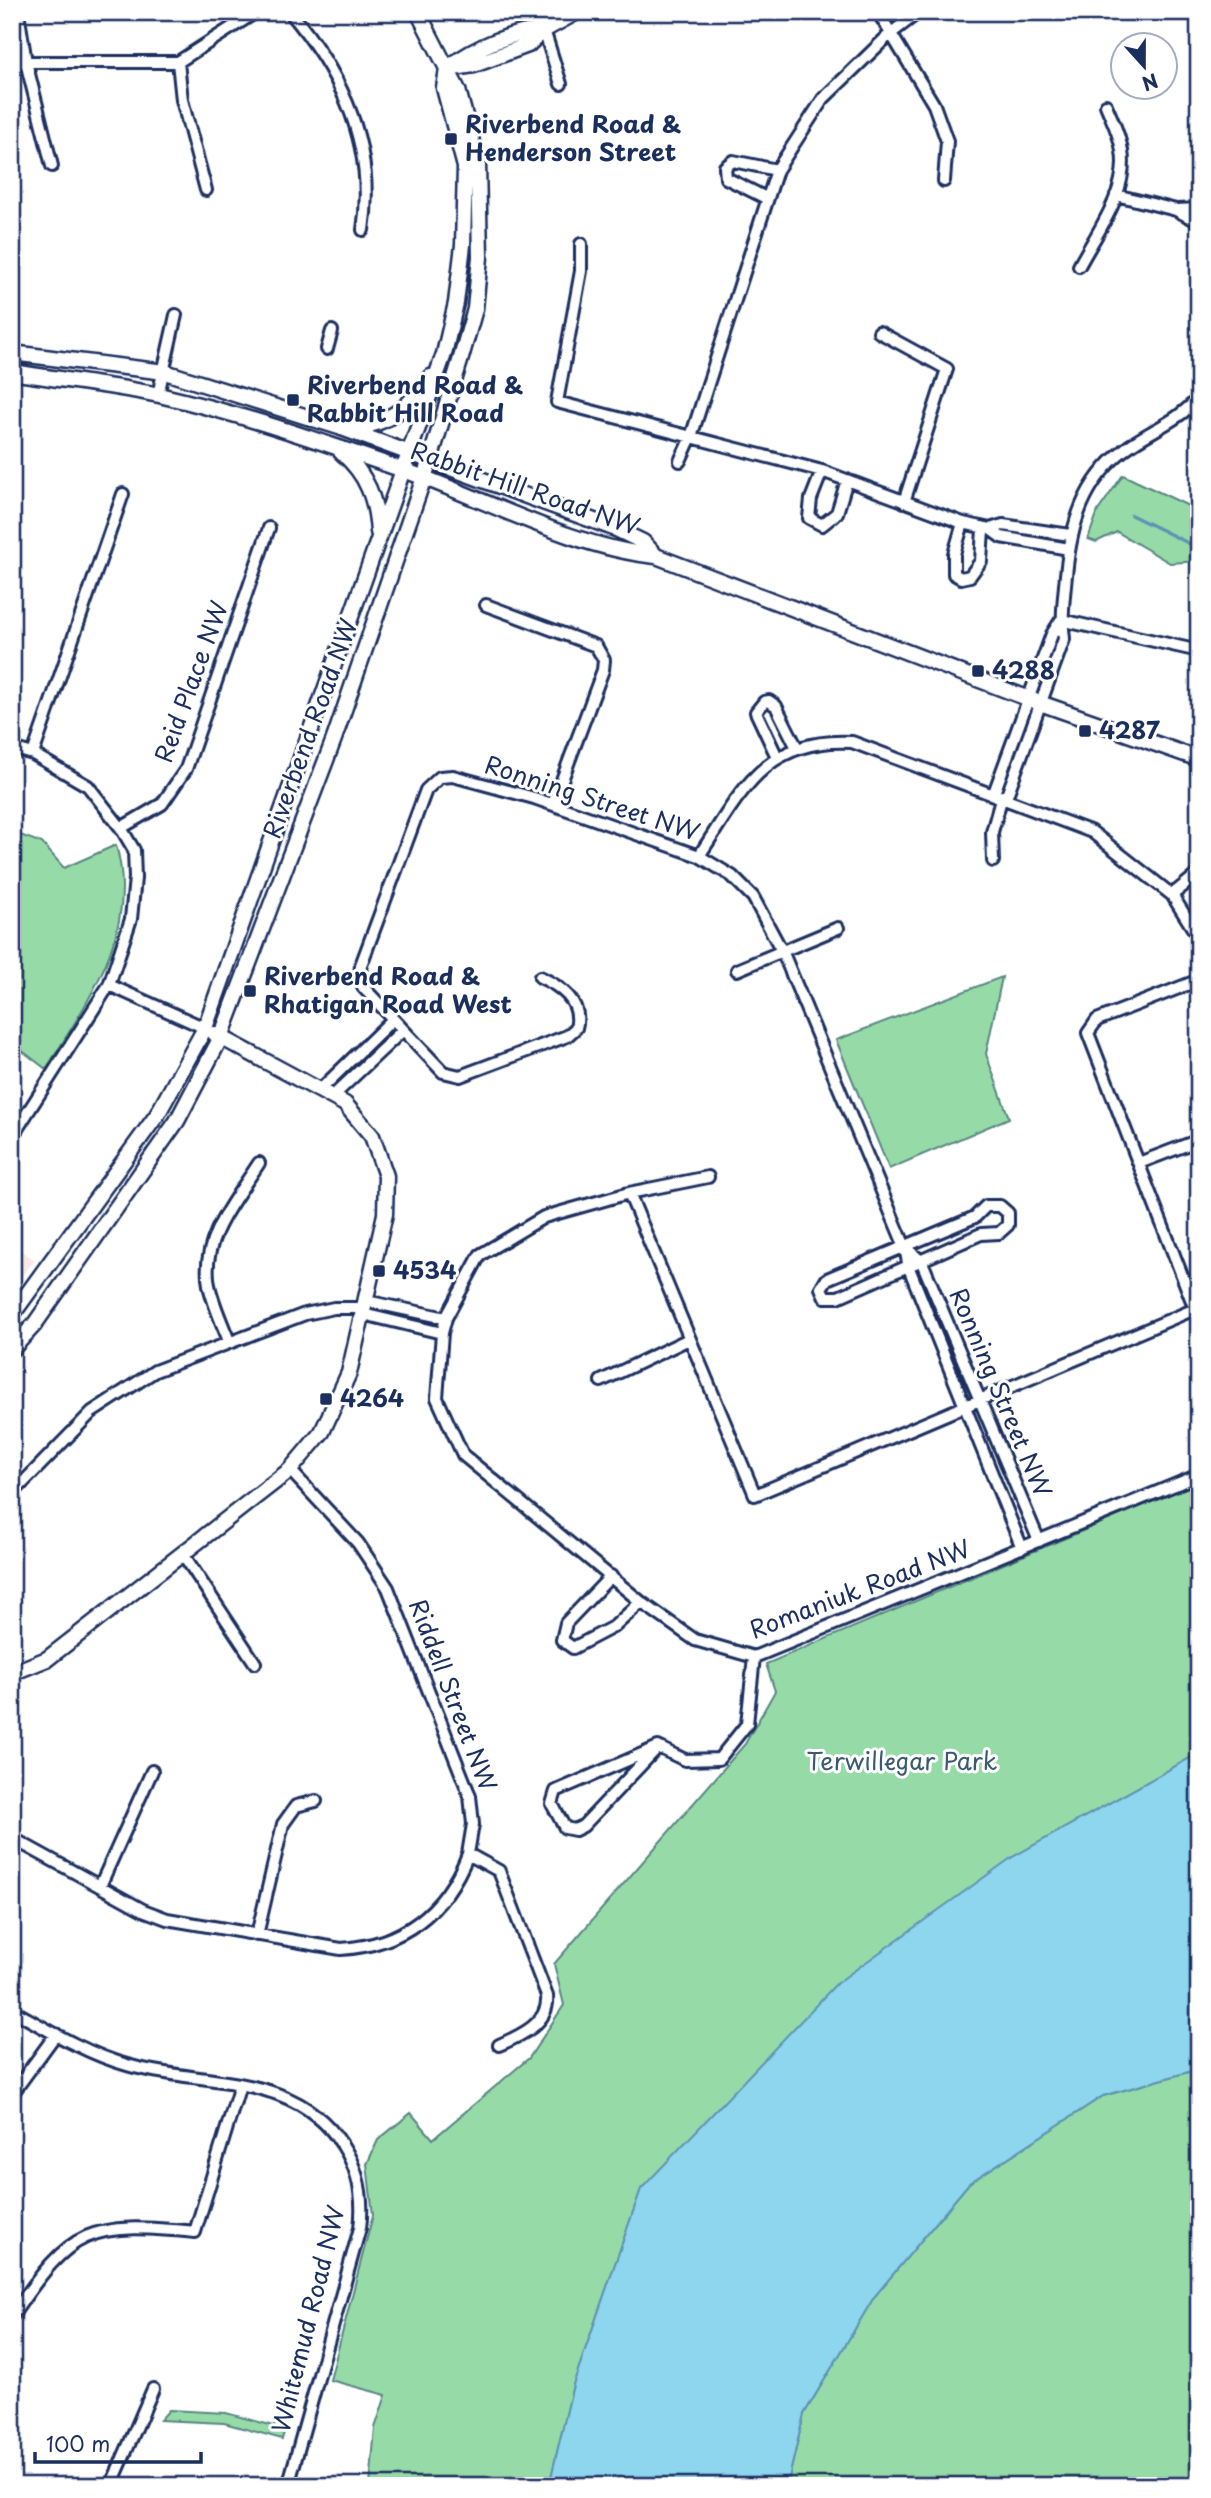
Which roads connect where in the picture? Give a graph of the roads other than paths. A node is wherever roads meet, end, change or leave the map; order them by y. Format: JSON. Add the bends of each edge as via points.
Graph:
{"nodes":[{"id":1,"x":18,"y":12,"type":"edge"},
{"id":2,"x":256,"y":12,"type":"edge"},
{"id":3,"x":290,"y":12,"type":"edge"},
{"id":4,"x":418,"y":12,"type":"edge"},
{"id":5,"x":534,"y":12,"type":"edge"},
{"id":6,"x":577,"y":12,"type":"edge"},
{"id":7,"x":878,"y":12,"type":"edge"},
{"id":8,"x":919,"y":12,"type":"edge"},
{"id":9,"x":544,"y":30,"type":"junction"},
{"id":10,"x":890,"y":34,"type":"junction"},
{"id":11,"x":12,"y":62,"type":"edge"},
{"id":12,"x":26,"y":62,"type":"junction"},
{"id":13,"x":178,"y":62,"type":"junction"},
{"id":14,"x":447,"y":69,"type":"junction"},
{"id":15,"x":561,"y":84,"type":"dead end"},
{"id":16,"x":1106,"y":105,"type":"dead end"},
{"id":17,"x":52,"y":166,"type":"dead end"},
{"id":18,"x":777,"y":170,"type":"junction"},
{"id":19,"x":944,"y":181,"type":"dead end"},
{"id":20,"x":206,"y":190,"type":"dead end"},
{"id":21,"x":1116,"y":195,"type":"junction"},
{"id":22,"x":766,"y":198,"type":"junction"},
{"id":23,"x":1199,"y":209,"type":"edge"},
{"id":24,"x":1175,"y":210,"type":"junction"},
{"id":25,"x":1199,"y":222,"type":"edge"},
{"id":26,"x":363,"y":230,"type":"dead end"},
{"id":27,"x":581,"y":244,"type":"dead end"},
{"id":28,"x":1079,"y":266,"type":"dead end"},
{"id":29,"x":176,"y":315,"type":"dead end"},
{"id":30,"x":332,"y":331,"type":"dead end"},
{"id":31,"x":879,"y":332,"type":"dead end"},
{"id":32,"x":327,"y":349,"type":"dead end"},
{"id":33,"x":12,"y":353,"type":"edge"},
{"id":34,"x":444,"y":354,"type":"junction"},
{"id":35,"x":12,"y":372,"type":"edge"},
{"id":36,"x":165,"y":372,"type":"junction"},
{"id":37,"x":158,"y":395,"type":"junction"},
{"id":38,"x":1199,"y":397,"type":"edge"},
{"id":39,"x":339,"y":426,"type":"junction"},
{"id":40,"x":691,"y":437,"type":"junction"},
{"id":41,"x":335,"y":447,"type":"junction"},
{"id":42,"x":409,"y":452,"type":"junction"},
{"id":43,"x":430,"y":460,"type":"junction"},
{"id":44,"x":680,"y":461,"type":"dead end"},
{"id":45,"x":403,"y":470,"type":"junction"},
{"id":46,"x":822,"y":471,"type":"junction"},
{"id":47,"x":424,"y":478,"type":"junction"},
{"id":48,"x":847,"y":480,"type":"junction"},
{"id":49,"x":123,"y":494,"type":"dead end"},
{"id":50,"x":904,"y":502,"type":"junction"},
{"id":51,"x":963,"y":523,"type":"junction"},
{"id":52,"x":269,"y":528,"type":"dead end"},
{"id":53,"x":986,"y":529,"type":"junction"},
{"id":54,"x":1070,"y":535,"type":"junction"},
{"id":55,"x":379,"y":538,"type":"junction"},
{"id":56,"x":1069,"y":549,"type":"junction"},
{"id":57,"x":656,"y":556,"type":"junction"},
{"id":58,"x":486,"y":605,"type":"dead end"},
{"id":59,"x":1061,"y":620,"type":"junction"},
{"id":60,"x":1199,"y":651,"type":"edge"},
{"id":61,"x":1034,"y":701,"type":"junction"},
{"id":62,"x":797,"y":747,"type":"junction"},
{"id":63,"x":12,"y":748,"type":"edge"},
{"id":64,"x":33,"y":754,"type":"junction"},
{"id":65,"x":777,"y":757,"type":"junction"},
{"id":66,"x":1199,"y":759,"type":"edge"},
{"id":67,"x":1001,"y":796,"type":"junction"},
{"id":68,"x":553,"y":804,"type":"junction"},
{"id":69,"x":121,"y":828,"type":"junction"},
{"id":70,"x":699,"y":856,"type":"junction"},
{"id":71,"x":993,"y":861,"type":"dead end"},
{"id":72,"x":1199,"y":873,"type":"edge"},
{"id":73,"x":1172,"y":895,"type":"junction"},
{"id":74,"x":838,"y":928,"type":"dead end"},
{"id":75,"x":1199,"y":938,"type":"edge"},
{"id":76,"x":783,"y":953,"type":"junction"},
{"id":77,"x":737,"y":970,"type":"dead end"},
{"id":78,"x":540,"y":977,"type":"dead end"},
{"id":79,"x":1199,"y":980,"type":"edge"},
{"id":80,"x":109,"y":985,"type":"junction"},
{"id":81,"x":392,"y":1020,"type":"junction"},
{"id":82,"x":205,"y":1028,"type":"junction"},
{"id":83,"x":402,"y":1031,"type":"junction"},
{"id":84,"x":221,"y":1037,"type":"junction"},
{"id":85,"x":327,"y":1092,"type":"junction"},
{"id":86,"x":12,"y":1137,"type":"edge"},
{"id":87,"x":1199,"y":1140,"type":"edge"},
{"id":88,"x":259,"y":1163,"type":"dead end"},
{"id":89,"x":1139,"y":1163,"type":"junction"},
{"id":90,"x":708,"y":1177,"type":"dead end"},
{"id":91,"x":629,"y":1193,"type":"junction"},
{"id":92,"x":905,"y":1247,"type":"junction"},
{"id":93,"x":922,"y":1262,"type":"junction"},
{"id":94,"x":909,"y":1268,"type":"junction"},
{"id":95,"x":364,"y":1307,"type":"junction"},
{"id":96,"x":12,"y":1315,"type":"edge"},
{"id":97,"x":446,"y":1318,"type":"junction"},
{"id":98,"x":442,"y":1333,"type":"junction"},
{"id":99,"x":689,"y":1339,"type":"junction"},
{"id":100,"x":229,"y":1341,"type":"junction"},
{"id":101,"x":12,"y":1349,"type":"edge"},
{"id":102,"x":601,"y":1381,"type":"dead end"},
{"id":103,"x":982,"y":1402,"type":"junction"},
{"id":104,"x":967,"y":1407,"type":"junction"},
{"id":105,"x":290,"y":1470,"type":"junction"},
{"id":106,"x":1199,"y":1475,"type":"edge"},
{"id":107,"x":12,"y":1494,"type":"edge"},
{"id":108,"x":1039,"y":1541,"type":"junction"},
{"id":109,"x":1023,"y":1548,"type":"junction"},
{"id":110,"x":183,"y":1554,"type":"junction"},
{"id":111,"x":611,"y":1576,"type":"junction"},
{"id":112,"x":641,"y":1602,"type":"junction"},
{"id":113,"x":754,"y":1657,"type":"junction"},
{"id":114,"x":255,"y":1663,"type":"dead end"},
{"id":115,"x":12,"y":1673,"type":"edge"},
{"id":116,"x":658,"y":1747,"type":"junction"},
{"id":117,"x":152,"y":1772,"type":"dead end"},
{"id":118,"x":317,"y":1801,"type":"dead end"},
{"id":119,"x":12,"y":1838,"type":"edge"},
{"id":120,"x":468,"y":1854,"type":"junction"},
{"id":121,"x":100,"y":1886,"type":"junction"},
{"id":122,"x":257,"y":1935,"type":"junction"},
{"id":123,"x":12,"y":2010,"type":"edge"},
{"id":124,"x":56,"y":2034,"type":"junction"},
{"id":125,"x":499,"y":2045,"type":"dead end"},
{"id":126,"x":240,"y":2085,"type":"junction"},
{"id":127,"x":12,"y":2094,"type":"edge"},
{"id":128,"x":12,"y":2316,"type":"edge"},
{"id":129,"x":153,"y":2389,"type":"dead end"},
{"id":130,"x":111,"y":2486,"type":"edge"},
{"id":131,"x":288,"y":2486,"type":"edge"}],
"edges":[{"from":1,"to":12,"type":"street"},
{"from":2,"to":13,"type":"street"},
{"from":3,"to":26,"type":"street","via":[[331,68],[358,130],[368,196]]},
{"from":4,"to":14,"type":"main road","name":"Riverbend Road NW"},
{"from":5,"to":9,"type":"street"},
{"from":6,"to":9,"type":"main road"},
{"from":7,"to":10,"type":"street"},
{"from":8,"to":10,"type":"street"},
{"from":9,"to":14,"type":"main road","via":[[528,44],[474,65]]},
{"from":9,"to":15,"type":"street"},
{"from":10,"to":18,"type":"street","via":[[823,99]]},
{"from":10,"to":19,"type":"street","via":[[947,141]]},
{"from":11,"to":12,"type":"street"},
{"from":12,"to":13,"type":"street"},
{"from":12,"to":17,"type":"street"},
{"from":13,"to":20,"type":"street","via":[[182,100]]},
{"from":14,"to":34,"type":"main road","name":"Riverbend Road NW","via":[[444,88],[465,167],[463,245]]},
{"from":14,"to":43,"type":"main road","name":"Riverbend Road NW","via":[[458,90],[478,164],[480,257],[474,309]]},
{"from":16,"to":21,"type":"street","via":[[1123,153],[1123,176]]},
{"from":18,"to":22,"type":"street"},
{"from":18,"to":22,"type":"street","via":[[733,161],[725,167],[726,178]]},
{"from":21,"to":24,"type":"street"},
{"from":21,"to":28,"type":"street"},
{"from":22,"to":40,"type":"street"},
{"from":23,"to":24,"type":"street"},
{"from":24,"to":25,"type":"street"},
{"from":27,"to":40,"type":"street","via":[[581,271],[556,402]]},
{"from":29,"to":36,"type":"street"},
{"from":30,"to":32,"type":"street"},
{"from":31,"to":50,"type":"street","via":[[947,369]]},
{"from":33,"to":36,"type":"main road","name":"Rabbit Hill Road NW"},
{"from":34,"to":39,"type":"main road","via":[[420,393],[390,419],[358,428]]},
{"from":34,"to":42,"type":"main road","name":"Riverbend Road NW"},
{"from":35,"to":37,"type":"main road","name":"Rabbit Hill Road NW"},
{"from":36,"to":37,"type":"street"},
{"from":36,"to":39,"type":"main road","name":"Rabbit Hill Road NW"},
{"from":37,"to":41,"type":"main road","name":"Rabbit Hill Road NW"},
{"from":38,"to":54,"type":"street","via":[[1184,414],[1135,442],[1109,464],[1084,497]]},
{"from":39,"to":42,"type":"main road","name":"Rabbit Hill Road NW"},
{"from":40,"to":44,"type":"street"},
{"from":40,"to":46,"type":"street"},
{"from":41,"to":45,"type":"main road","name":"Rabbit Hill Road NW"},
{"from":41,"to":55,"type":"main road","via":[[363,474],[376,508]]},
{"from":42,"to":43,"type":"main road","name":"Rabbit Hill Road NW"},
{"from":42,"to":45,"type":"main road","name":"Riverbend Road NW"},
{"from":43,"to":47,"type":"main road","name":"Riverbend Road NW"},
{"from":43,"to":57,"type":"main road","name":"Rabbit Hill Road NW","via":[[616,529],[643,542]]},
{"from":45,"to":47,"type":"main road","name":"Rabbit Hill Road NW"},
{"from":45,"to":55,"type":"main road","name":"Riverbend Road NW"},
{"from":46,"to":48,"type":"street"},
{"from":46,"to":48,"type":"street","via":[[809,518],[822,525],[837,513]]},
{"from":47,"to":57,"type":"main road","name":"Rabbit Hill Road NW","via":[[576,536]]},
{"from":47,"to":84,"type":"main road","name":"Riverbend Road NW","via":[[334,739]]},
{"from":48,"to":50,"type":"street"},
{"from":49,"to":64,"type":"street"},
{"from":50,"to":51,"type":"street"},
{"from":51,"to":53,"type":"street"},
{"from":51,"to":53,"type":"street","via":[[953,565],[954,574],[961,578],[970,576],[981,561]]},
{"from":52,"to":69,"type":"street","name":"Reid Place NW","via":[[186,769],[162,804]]},
{"from":53,"to":54,"type":"street","via":[[1003,526]]},
{"from":53,"to":56,"type":"street","via":[[1001,537]]},
{"from":54,"to":56,"type":"street"},
{"from":55,"to":82,"type":"main road","name":"Riverbend Road NW"},
{"from":56,"to":59,"type":"street"},
{"from":57,"to":61,"type":"main road","name":"Rabbit Hill Road NW"},
{"from":58,"to":68,"type":"street","via":[[596,646],[604,660]]},
{"from":59,"to":60,"type":"street"},
{"from":59,"to":61,"type":"street","via":[[1063,639]]},
{"from":61,"to":66,"type":"main road","name":"Rabbit Hill Road NW"},
{"from":61,"to":67,"type":"street"},
{"from":62,"to":65,"type":"street"},
{"from":62,"to":65,"type":"street","via":[[776,706],[764,702],[756,712]]},
{"from":62,"to":67,"type":"street","via":[[852,742]]},
{"from":63,"to":64,"type":"street"},
{"from":64,"to":69,"type":"street","via":[[88,786]]},
{"from":65,"to":70,"type":"street","via":[[746,785]]},
{"from":67,"to":71,"type":"street","via":[[992,832]]},
{"from":67,"to":73,"type":"street","via":[[1092,832]]},
{"from":68,"to":70,"type":"street","name":"Ronning Street NW"},
{"from":68,"to":81,"type":"street","name":"Ronning Street NW","via":[[453,776],[440,776],[430,784],[360,970],[363,987]]},
{"from":69,"to":80,"type":"street","via":[[134,850],[135,878],[131,919]]},
{"from":70,"to":76,"type":"street","name":"Ronning Street NW","via":[[732,876],[753,897]]},
{"from":72,"to":73,"type":"street"},
{"from":73,"to":75,"type":"street"},
{"from":74,"to":76,"type":"street"},
{"from":76,"to":77,"type":"street"},
{"from":76,"to":92,"type":"street","name":"Ronning Street NW"},
{"from":78,"to":83,"type":"street","name":"Ronning Street NW","via":[[559,985],[569,996],[578,1024],[567,1036],[454,1076],[443,1072]]},
{"from":79,"to":89,"type":"street","via":[[1089,1027],[1091,1047]]},
{"from":80,"to":82,"type":"street"},
{"from":80,"to":86,"type":"street"},
{"from":81,"to":83,"type":"street","name":"Ronning Street NW"},
{"from":81,"to":85,"type":"street"},
{"from":82,"to":84,"type":"main road"},
{"from":82,"to":96,"type":"main road","name":"Riverbend Road NW","via":[[157,1115]]},
{"from":83,"to":85,"type":"street"},
{"from":84,"to":85,"type":"main road"},
{"from":84,"to":101,"type":"main road","name":"Riverbend Road NW","via":[[177,1121],[34,1325]]},
{"from":85,"to":95,"type":"main road","via":[[364,1124],[386,1176],[384,1214]]},
{"from":87,"to":89,"type":"street"},
{"from":88,"to":100,"type":"street","via":[[220,1223],[209,1253],[209,1284]]},
{"from":89,"to":103,"type":"street","via":[[1195,1309]]},
{"from":90,"to":91,"type":"street","name":"Romaniuk Road NW"},
{"from":91,"to":97,"type":"street","name":"Romaniuk Road NW","via":[[544,1217],[480,1255]]},
{"from":91,"to":99,"type":"street"},
{"from":92,"to":93,"type":"street","name":"Ronning Street NW"},
{"from":92,"to":93,"type":"street","via":[[975,1217],[986,1206],[1000,1206],[1007,1213],[1007,1225],[999,1233],[981,1234]]},
{"from":92,"to":94,"type":"street","name":"Ronning Street NW"},
{"from":92,"to":94,"type":"street","via":[[827,1279],[821,1287],[825,1297],[838,1297]]},
{"from":93,"to":94,"type":"street"},
{"from":93,"to":103,"type":"street","name":"Ronning Street NW"},
{"from":94,"to":104,"type":"street","name":"Ronning Street NW"},
{"from":95,"to":97,"type":"street"},
{"from":95,"to":98,"type":"street"},
{"from":95,"to":100,"type":"street","via":[[305,1314]]},
{"from":95,"to":105,"type":"main road","via":[[349,1373],[334,1411]]},
{"from":97,"to":98,"type":"street","name":"Romaniuk Road NW"},
{"from":98,"to":111,"type":"street","name":"Romaniuk Road NW","via":[[437,1398],[463,1455]]},
{"from":99,"to":102,"type":"street"},
{"from":99,"to":104,"type":"street","via":[[755,1495]]},
{"from":100,"to":107,"type":"street","via":[[155,1371],[121,1391],[92,1412]]},
{"from":103,"to":104,"type":"street"},
{"from":103,"to":108,"type":"street","name":"Ronning Street NW"},
{"from":104,"to":109,"type":"street","name":"Ronning Street NW"},
{"from":105,"to":110,"type":"main road"},
{"from":105,"to":120,"type":"street","name":"Riddell Street NW","via":[[358,1543],[397,1606],[471,1796]]},
{"from":106,"to":108,"type":"street","name":"Romaniuk Road NW"},
{"from":108,"to":109,"type":"street","name":"Romaniuk Road NW"},
{"from":109,"to":113,"type":"street","name":"Romaniuk Road NW"},
{"from":110,"to":114,"type":"street"},
{"from":110,"to":115,"type":"main road","via":[[47,1659]]},
{"from":111,"to":112,"type":"street","name":"Romaniuk Road NW"},
{"from":111,"to":112,"type":"street","via":[[566,1623],[562,1640],[573,1648],[615,1626]]},
{"from":112,"to":113,"type":"street","name":"Romaniuk Road NW","via":[[695,1640]]},
{"from":113,"to":116,"type":"street","via":[[747,1724],[719,1759],[685,1760]]},
{"from":116,"to":116,"type":"street","via":[[556,1791],[552,1804],[565,1828],[583,1826]]},
{"from":117,"to":121,"type":"street"},
{"from":118,"to":122,"type":"street","via":[[296,1806],[283,1824]]},
{"from":119,"to":121,"type":"street","name":"Riddell Street NW"},
{"from":120,"to":122,"type":"street","name":"Riddell Street NW","via":[[445,1899],[430,1916],[396,1937],[341,1949]]},
{"from":120,"to":125,"type":"street","via":[[499,1871],[547,1996],[547,2009],[540,2020]]},
{"from":121,"to":122,"type":"street","name":"Riddell Street NW","via":[[167,1919]]},
{"from":123,"to":124,"type":"street","name":"Whitemud Road NW"},
{"from":124,"to":126,"type":"street","name":"Whitemud Road NW","via":[[125,2064]]},
{"from":124,"to":127,"type":"street"},
{"from":126,"to":128,"type":"street","via":[[195,2232],[118,2227],[82,2239],[50,2263]]},
{"from":126,"to":131,"type":"street","name":"Whitemud Road NW","via":[[281,2094],[305,2106],[337,2137],[352,2163],[361,2194],[360,2228]]},
{"from":129,"to":130,"type":"street"}]}
